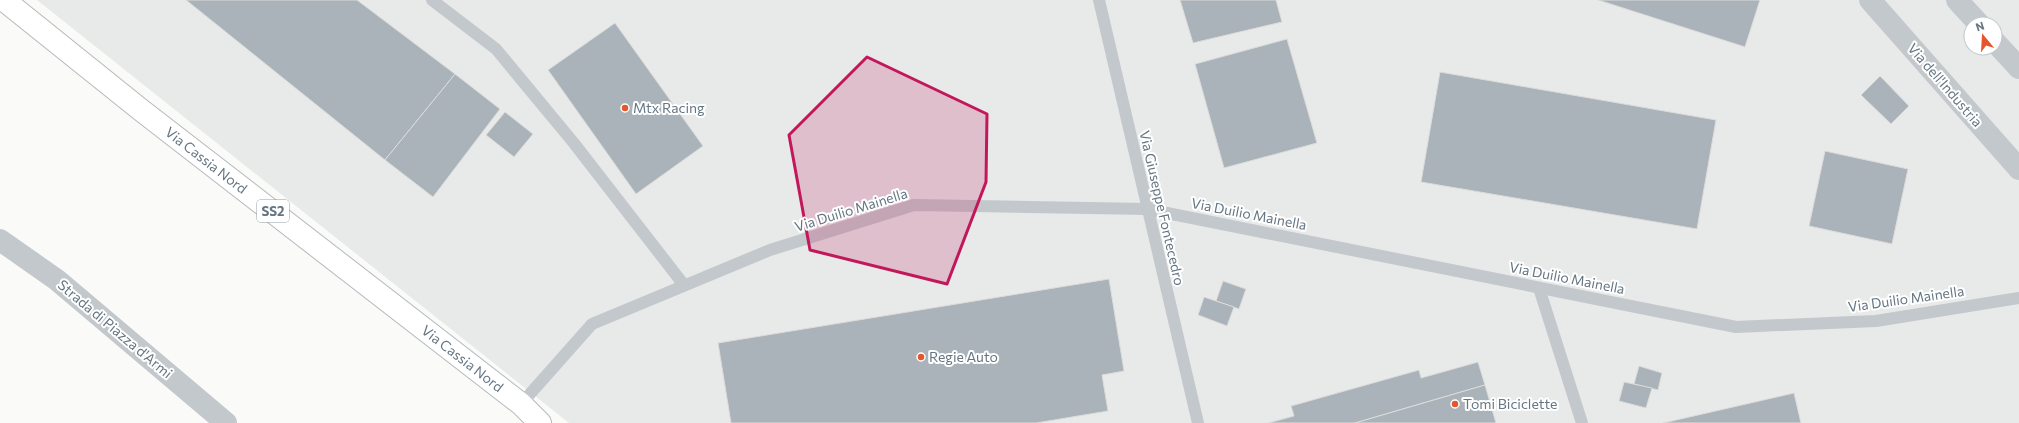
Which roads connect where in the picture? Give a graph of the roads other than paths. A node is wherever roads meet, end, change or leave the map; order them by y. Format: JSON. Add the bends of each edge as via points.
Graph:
{"nodes":[{"id":1,"x":4,"y":0,"type":"edge"},
{"id":2,"x":432,"y":0,"type":"edge"},
{"id":3,"x":1098,"y":0,"type":"edge"},
{"id":4,"x":1870,"y":0,"type":"edge"},
{"id":5,"x":1956,"y":0,"type":"edge"},
{"id":6,"x":1971,"y":16,"type":"edge"},
{"id":7,"x":2003,"y":51,"type":"edge"},
{"id":8,"x":2019,"y":68,"type":"edge"},
{"id":9,"x":2019,"y":169,"type":"edge"},
{"id":10,"x":1146,"y":209,"type":"junction"},
{"id":11,"x":0,"y":240,"type":"edge"},
{"id":12,"x":684,"y":286,"type":"junction"},
{"id":13,"x":1539,"y":288,"type":"junction"},
{"id":14,"x":2019,"y":298,"type":"edge"},
{"id":15,"x":521,"y":404,"type":"junction"},
{"id":16,"x":226,"y":423,"type":"edge"},
{"id":17,"x":540,"y":423,"type":"edge"},
{"id":18,"x":1198,"y":423,"type":"edge"},
{"id":19,"x":1582,"y":423,"type":"edge"}],
"edges":[{"from":1,"to":15,"type":"main road","name":"Via Cassia Nord","number":"SS2","via":[[141,110]]},
{"from":2,"to":12,"type":"lane","via":[[496,49],[573,142]]},
{"from":3,"to":10,"type":"lane","name":"Via Giuseppe Fontecedro"},
{"from":4,"to":9,"type":"street","name":"Via dell'Industria"},
{"from":5,"to":6,"type":"street"},
{"from":7,"to":8,"type":"street"},
{"from":10,"to":12,"type":"lane","name":"Via Duilio Mainella","via":[[914,205],[770,250]]},
{"from":10,"to":13,"type":"lane","name":"Via Duilio Mainella"},
{"from":10,"to":18,"type":"lane","name":"Via Giuseppe Fontecedro"},
{"from":11,"to":16,"type":"street","name":"Strada di Piazza d'Armi","via":[[57,280]]},
{"from":12,"to":15,"type":"lane","name":"Via Duilio Mainella","via":[[592,324]]},
{"from":13,"to":14,"type":"lane","name":"Via Duilio Mainella","via":[[1736,327],[1876,321]]},
{"from":13,"to":19,"type":"lane"},
{"from":15,"to":17,"type":"main road","name":"Via Cassia Nord","number":"SS2"}]}
